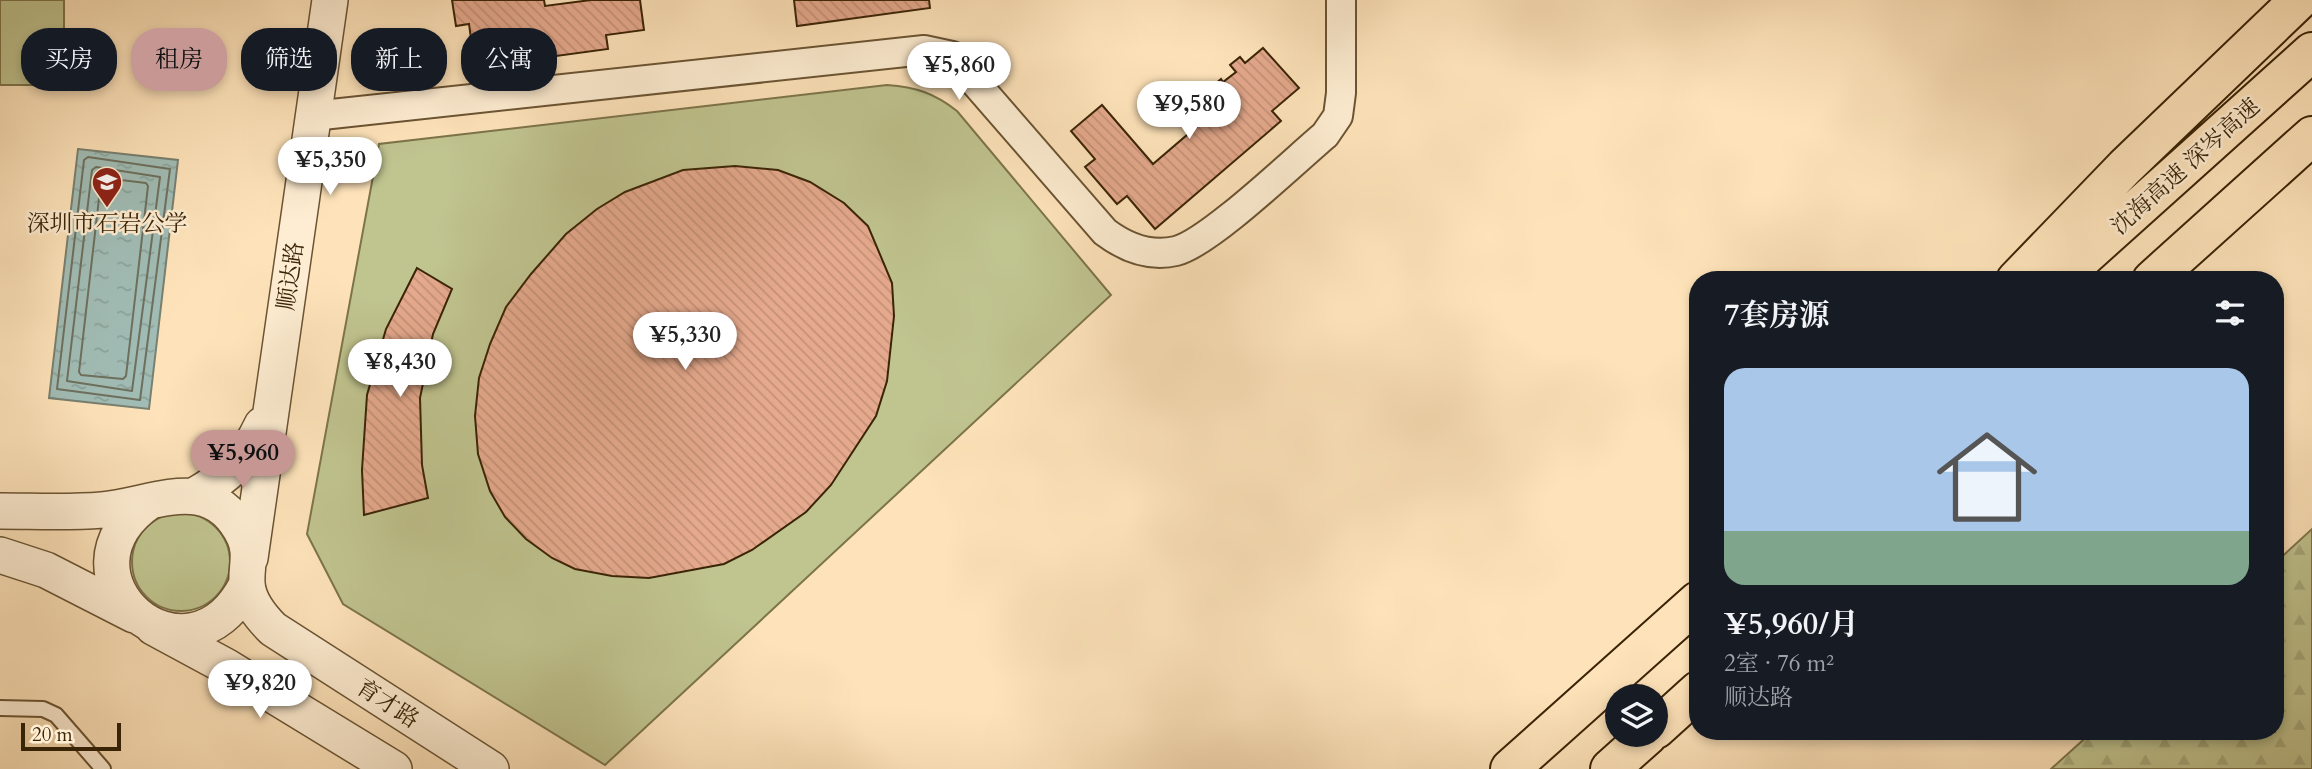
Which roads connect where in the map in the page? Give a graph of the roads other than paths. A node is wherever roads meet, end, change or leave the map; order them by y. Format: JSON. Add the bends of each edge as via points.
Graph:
{"nodes":[{"id":1,"x":330,"y":0,"type":"edge"},
{"id":2,"x":1340,"y":0,"type":"edge"},
{"id":3,"x":2299,"y":0,"type":"edge"},
{"id":4,"x":2312,"y":52,"type":"edge"},
{"id":5,"x":313,"y":116,"type":"junction"},
{"id":6,"x":2312,"y":136,"type":"edge"},
{"id":7,"x":2312,"y":152,"type":"edge"},
{"id":8,"x":2196,"y":240,"type":"junction"},
{"id":9,"x":2025,"y":271,"type":"edge"},
{"id":10,"x":2068,"y":271,"type":"edge"},
{"id":11,"x":2162,"y":271,"type":"edge"},
{"id":12,"x":275,"y":386,"type":"junction"},
{"id":13,"x":194,"y":496,"type":"junction"},
{"id":14,"x":150,"y":501,"type":"junction"},
{"id":15,"x":0,"y":511,"type":"edge"},
{"id":16,"x":0,"y":555,"type":"edge"},
{"id":17,"x":248,"y":572,"type":"junction"},
{"id":18,"x":1689,"y":609,"type":"edge"},
{"id":19,"x":143,"y":621,"type":"junction"},
{"id":20,"x":1689,"y":699,"type":"edge"},
{"id":21,"x":0,"y":708,"type":"edge"},
{"id":22,"x":1668,"y":718,"type":"edge"},
{"id":23,"x":1635,"y":747,"type":"edge"},
{"id":24,"x":103,"y":769,"type":"edge"},
{"id":25,"x":394,"y":769,"type":"edge"},
{"id":26,"x":491,"y":769,"type":"edge"},
{"id":27,"x":1510,"y":769,"type":"edge"},
{"id":28,"x":1610,"y":769,"type":"edge"}],
"edges":[{"from":1,"to":5,"type":"street","name":"顺达路"},
{"from":2,"to":5,"type":"street","via":[[1338,116],[1325,135],[1201,240],[1176,251],[1147,252],[1122,244],[1105,232],[951,56],[939,51]]},
{"from":3,"to":9,"type":"highway"},
{"from":4,"to":10,"type":"highway","name":"沈海高速 深岑高速"},
{"from":5,"to":12,"type":"street","name":"顺达路"},
{"from":6,"to":8,"type":"highway"},
{"from":7,"to":8,"type":"highway"},
{"from":8,"to":11,"type":"highway"},
{"from":12,"to":13,"type":"street","name":"顺达路","via":[[267,416],[242,461],[222,480]]},
{"from":12,"to":17,"type":"street","name":"顺达路"},
{"from":13,"to":14,"type":"street"},
{"from":13,"to":17,"type":"street","name":"育才路","via":[[215,503],[233,518],[245,538]]},
{"from":14,"to":15,"type":"street","via":[[104,510]]},
{"from":14,"to":19,"type":"street","via":[[132,514],[111,554],[116,587]]},
{"from":16,"to":19,"type":"street","via":[[46,570]]},
{"from":17,"to":19,"type":"street","name":"顺达路","via":[[237,604],[220,621],[198,630],[175,632]]},
{"from":17,"to":26,"type":"street","name":"育才路","via":[[260,616],[273,629]]},
{"from":18,"to":27,"type":"highway"},
{"from":19,"to":25,"type":"street","via":[[228,667]]},
{"from":20,"to":22,"type":"highway"},
{"from":21,"to":24,"type":"lane","via":[[44,709],[56,715]]},
{"from":23,"to":28,"type":"highway"}]}
